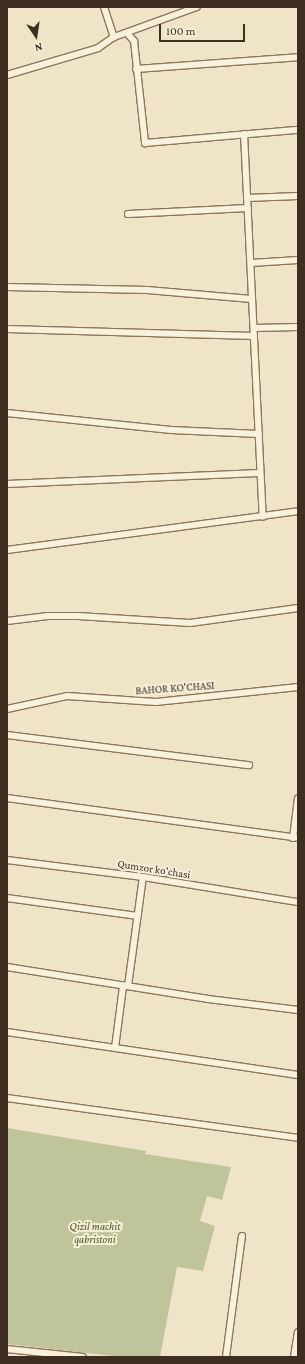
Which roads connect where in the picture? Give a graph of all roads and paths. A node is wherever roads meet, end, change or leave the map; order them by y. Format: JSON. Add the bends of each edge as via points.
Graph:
{"nodes":[{"id":1,"x":104,"y":7,"type":"edge"},
{"id":2,"x":197,"y":7,"type":"edge"},
{"id":3,"x":127,"y":32,"type":"junction"},
{"id":4,"x":114,"y":37,"type":"junction"},
{"id":5,"x":298,"y":57,"type":"edge"},
{"id":6,"x":136,"y":69,"type":"junction"},
{"id":7,"x":7,"y":75,"type":"edge"},
{"id":8,"x":298,"y":130,"type":"edge"},
{"id":9,"x":244,"y":134,"type":"junction"},
{"id":10,"x":298,"y":196,"type":"edge"},
{"id":11,"x":247,"y":198,"type":"junction"},
{"id":12,"x":248,"y":208,"type":"junction"},
{"id":13,"x":128,"y":214,"type":"dead end"},
{"id":14,"x":298,"y":260,"type":"edge"},
{"id":15,"x":251,"y":263,"type":"junction"},
{"id":16,"x":7,"y":286,"type":"edge"},
{"id":17,"x":252,"y":299,"type":"junction"},
{"id":18,"x":298,"y":327,"type":"edge"},
{"id":19,"x":254,"y":328,"type":"junction"},
{"id":20,"x":7,"y":330,"type":"edge"},
{"id":21,"x":254,"y":336,"type":"junction"},
{"id":22,"x":7,"y":413,"type":"edge"},
{"id":23,"x":259,"y":434,"type":"junction"},
{"id":24,"x":260,"y":473,"type":"junction"},
{"id":25,"x":7,"y":484,"type":"edge"},
{"id":26,"x":298,"y":511,"type":"edge"},
{"id":27,"x":262,"y":517,"type":"junction"},
{"id":28,"x":7,"y":550,"type":"edge"},
{"id":29,"x":298,"y":608,"type":"edge"},
{"id":30,"x":7,"y":621,"type":"edge"},
{"id":31,"x":298,"y":687,"type":"edge"},
{"id":32,"x":7,"y":709,"type":"edge"},
{"id":33,"x":7,"y":734,"type":"edge"},
{"id":34,"x":249,"y":765,"type":"dead end"},
{"id":35,"x":7,"y":798,"type":"edge"},
{"id":36,"x":298,"y":798,"type":"edge"},
{"id":37,"x":296,"y":838,"type":"edge"},
{"id":38,"x":7,"y":860,"type":"edge"},
{"id":39,"x":143,"y":877,"type":"junction"},
{"id":40,"x":7,"y":898,"type":"edge"},
{"id":41,"x":298,"y":902,"type":"edge"},
{"id":42,"x":138,"y":916,"type":"junction"},
{"id":43,"x":7,"y":967,"type":"edge"},
{"id":44,"x":125,"y":986,"type":"junction"},
{"id":45,"x":298,"y":1010,"type":"edge"},
{"id":46,"x":7,"y":1032,"type":"edge"},
{"id":47,"x":115,"y":1048,"type":"junction"},
{"id":48,"x":298,"y":1075,"type":"edge"},
{"id":49,"x":7,"y":1098,"type":"edge"},
{"id":50,"x":298,"y":1138,"type":"edge"},
{"id":51,"x":242,"y":1236,"type":"dead end"},
{"id":52,"x":298,"y":1332,"type":"edge"},
{"id":53,"x":7,"y":1348,"type":"edge"},
{"id":54,"x":83,"y":1357,"type":"edge"},
{"id":55,"x":226,"y":1357,"type":"edge"},
{"id":56,"x":294,"y":1357,"type":"edge"}],
"edges":[{"from":1,"to":4,"type":"street"},
{"from":2,"to":3,"type":"street"},
{"from":3,"to":4,"type":"street"},
{"from":3,"to":6,"type":"street","via":[[134,41]]},
{"from":4,"to":7,"type":"street","via":[[98,48]]},
{"from":5,"to":6,"type":"street"},
{"from":6,"to":9,"type":"street","via":[[145,143]]},
{"from":8,"to":9,"type":"street"},
{"from":9,"to":11,"type":"street"},
{"from":10,"to":11,"type":"street"},
{"from":11,"to":12,"type":"street"},
{"from":12,"to":13,"type":"street"},
{"from":12,"to":15,"type":"street"},
{"from":14,"to":15,"type":"street"},
{"from":15,"to":17,"type":"street"},
{"from":16,"to":17,"type":"street","via":[[147,290]]},
{"from":17,"to":19,"type":"street"},
{"from":18,"to":19,"type":"street"},
{"from":19,"to":21,"type":"street"},
{"from":20,"to":21,"type":"street"},
{"from":21,"to":23,"type":"street"},
{"from":22,"to":23,"type":"street","via":[[171,430]]},
{"from":23,"to":24,"type":"street"},
{"from":24,"to":25,"type":"street"},
{"from":24,"to":27,"type":"street"},
{"from":26,"to":27,"type":"street"},
{"from":27,"to":28,"type":"street"},
{"from":29,"to":30,"type":"street","via":[[190,623],[78,616],[48,616]]},
{"from":31,"to":32,"type":"street","name":"BAHOR KO'CHASI","via":[[156,702],[67,696]]},
{"from":33,"to":34,"type":"street"},
{"from":35,"to":37,"type":"street"},
{"from":36,"to":37,"type":"street"},
{"from":38,"to":39,"type":"street","name":"Qumzor ko'chasi"},
{"from":39,"to":41,"type":"street","name":"Qumzor ko'chasi"},
{"from":39,"to":42,"type":"street"},
{"from":40,"to":42,"type":"street"},
{"from":42,"to":44,"type":"street"},
{"from":43,"to":44,"type":"street"},
{"from":44,"to":45,"type":"street"},
{"from":44,"to":47,"type":"street"},
{"from":46,"to":47,"type":"street"},
{"from":47,"to":48,"type":"street"},
{"from":49,"to":50,"type":"street"},
{"from":51,"to":55,"type":"street"},
{"from":52,"to":56,"type":"street"},
{"from":53,"to":54,"type":"street"}]}
